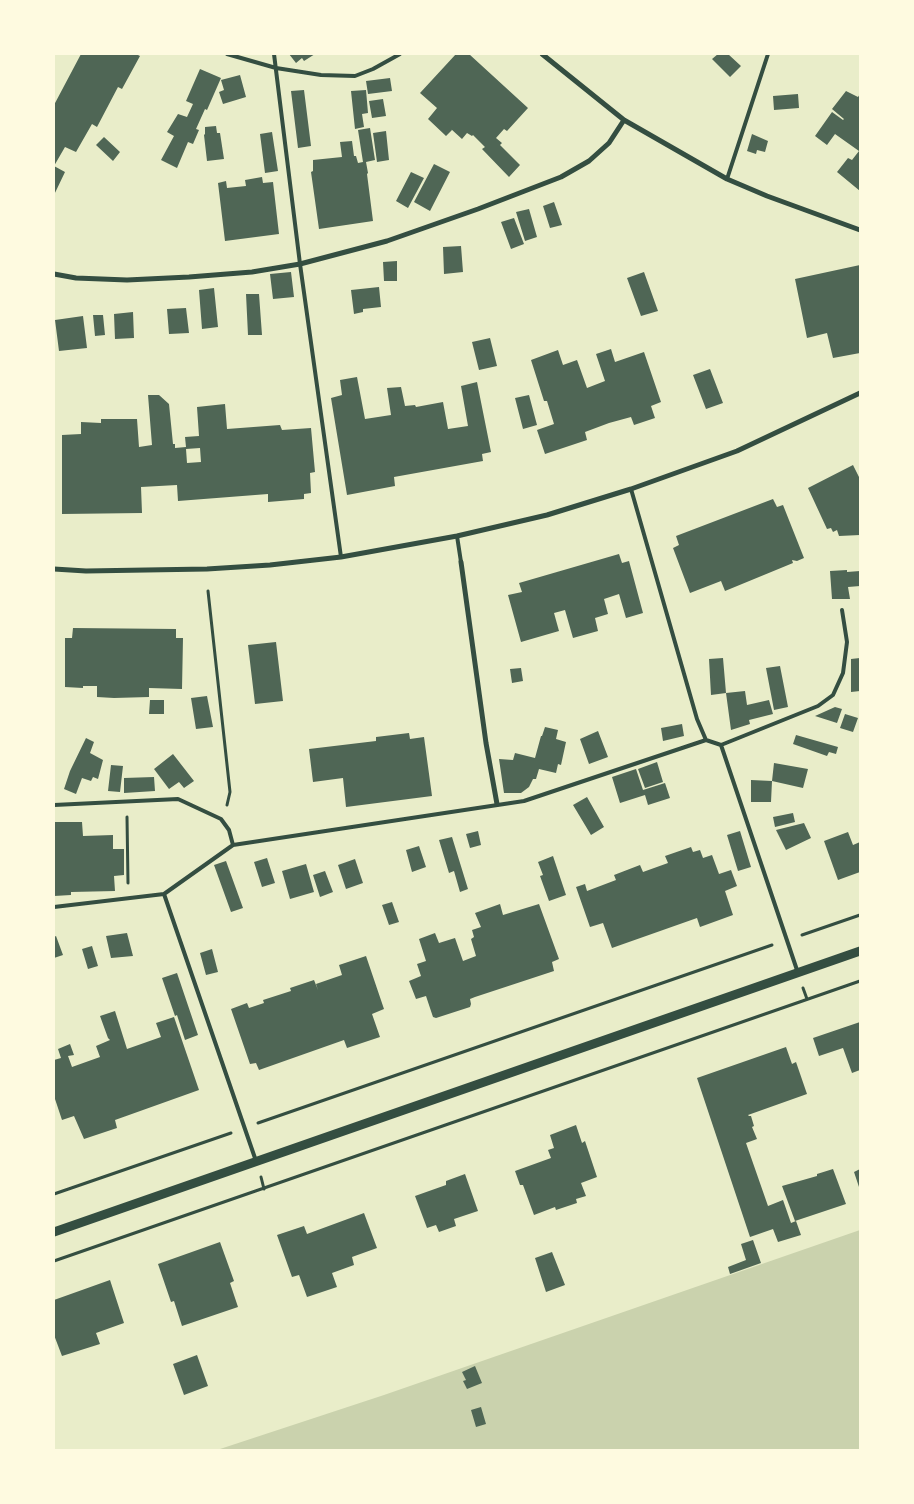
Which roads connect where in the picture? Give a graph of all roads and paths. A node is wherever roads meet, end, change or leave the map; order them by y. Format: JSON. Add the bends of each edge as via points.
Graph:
{"nodes":[{"id":1,"x":227,"y":54,"type":"edge"},
{"id":2,"x":274,"y":54,"type":"edge"},
{"id":3,"x":400,"y":54,"type":"edge"},
{"id":4,"x":542,"y":54,"type":"edge"},
{"id":5,"x":768,"y":54,"type":"edge"},
{"id":6,"x":276,"y":68,"type":"junction"},
{"id":7,"x":624,"y":120,"type":"junction"},
{"id":8,"x":727,"y":179,"type":"junction"},
{"id":9,"x":860,"y":230,"type":"edge"},
{"id":10,"x":300,"y":264,"type":"junction"},
{"id":11,"x":54,"y":274,"type":"edge"},
{"id":12,"x":860,"y":393,"type":"edge"},
{"id":13,"x":631,"y":489,"type":"junction"},
{"id":14,"x":457,"y":536,"type":"junction"},
{"id":15,"x":341,"y":557,"type":"junction"},
{"id":16,"x":461,"y":562,"type":"joint"},
{"id":17,"x":54,"y":569,"type":"edge"},
{"id":18,"x":208,"y":591,"type":"dead end"},
{"id":19,"x":842,"y":610,"type":"dead end"},
{"id":20,"x":706,"y":740,"type":"junction"},
{"id":21,"x":721,"y":745,"type":"junction"},
{"id":22,"x":126,"y":801,"type":"junction"},
{"id":23,"x":497,"y":804,"type":"junction"},
{"id":24,"x":54,"y":805,"type":"edge"},
{"id":25,"x":225,"y":812,"type":"dead end"},
{"id":26,"x":233,"y":845,"type":"junction"},
{"id":27,"x":164,"y":894,"type":"junction"},
{"id":28,"x":128,"y":898,"type":"junction"},
{"id":29,"x":54,"y":907,"type":"edge"},
{"id":30,"x":860,"y":915,"type":"edge"},
{"id":31,"x":787,"y":940,"type":"junction"},
{"id":32,"x":860,"y":952,"type":"edge"},
{"id":33,"x":798,"y":973,"type":"junction"},
{"id":34,"x":860,"y":981,"type":"edge"},
{"id":35,"x":244,"y":1128,"type":"junction"},
{"id":36,"x":256,"y":1161,"type":"junction"},
{"id":37,"x":54,"y":1194,"type":"edge"},
{"id":38,"x":54,"y":1232,"type":"edge"},
{"id":39,"x":54,"y":1261,"type":"edge"}],
"edges":[{"from":1,"to":6,"type":"lane"},
{"from":2,"to":6,"type":"lane"},
{"from":3,"to":6,"type":"lane","via":[[355,76]]},
{"from":4,"to":7,"type":"street"},
{"from":5,"to":8,"type":"lane"},
{"from":6,"to":10,"type":"lane"},
{"from":7,"to":8,"type":"street"},
{"from":7,"to":10,"type":"street","via":[[609,143],[589,160],[561,176],[387,241]]},
{"from":8,"to":9,"type":"street"},
{"from":10,"to":11,"type":"street","via":[[189,278],[127,280]]},
{"from":10,"to":15,"type":"lane"},
{"from":12,"to":13,"type":"street","via":[[737,451]]},
{"from":13,"to":14,"type":"street","via":[[547,515]]},
{"from":13,"to":20,"type":"lane","via":[[697,719]]},
{"from":14,"to":15,"type":"street"},
{"from":14,"to":16,"type":"lane"},
{"from":15,"to":17,"type":"street","via":[[207,569]]},
{"from":16,"to":23,"type":"street"},
{"from":18,"to":25,"type":"path","via":[[230,792]]},
{"from":19,"to":21,"type":"lane","via":[[847,642],[843,673],[833,694],[818,706]]},
{"from":20,"to":21,"type":"lane"},
{"from":20,"to":23,"type":"lane","via":[[524,801]]},
{"from":21,"to":31,"type":"lane"},
{"from":22,"to":24,"type":"lane"},
{"from":22,"to":26,"type":"lane","via":[[178,798],[221,819],[229,830]]},
{"from":22,"to":28,"type":"path"},
{"from":23,"to":26,"type":"lane"},
{"from":26,"to":27,"type":"lane"},
{"from":27,"to":28,"type":"lane"},
{"from":27,"to":35,"type":"lane"},
{"from":28,"to":29,"type":"lane"},
{"from":30,"to":31,"type":"path"},
{"from":31,"to":33,"type":"lane"},
{"from":31,"to":35,"type":"path"},
{"from":32,"to":33,"type":"street"},
{"from":33,"to":36,"type":"street"},
{"from":34,"to":39,"type":"path"},
{"from":35,"to":36,"type":"lane"},
{"from":35,"to":37,"type":"path"},
{"from":36,"to":38,"type":"street"}]}
